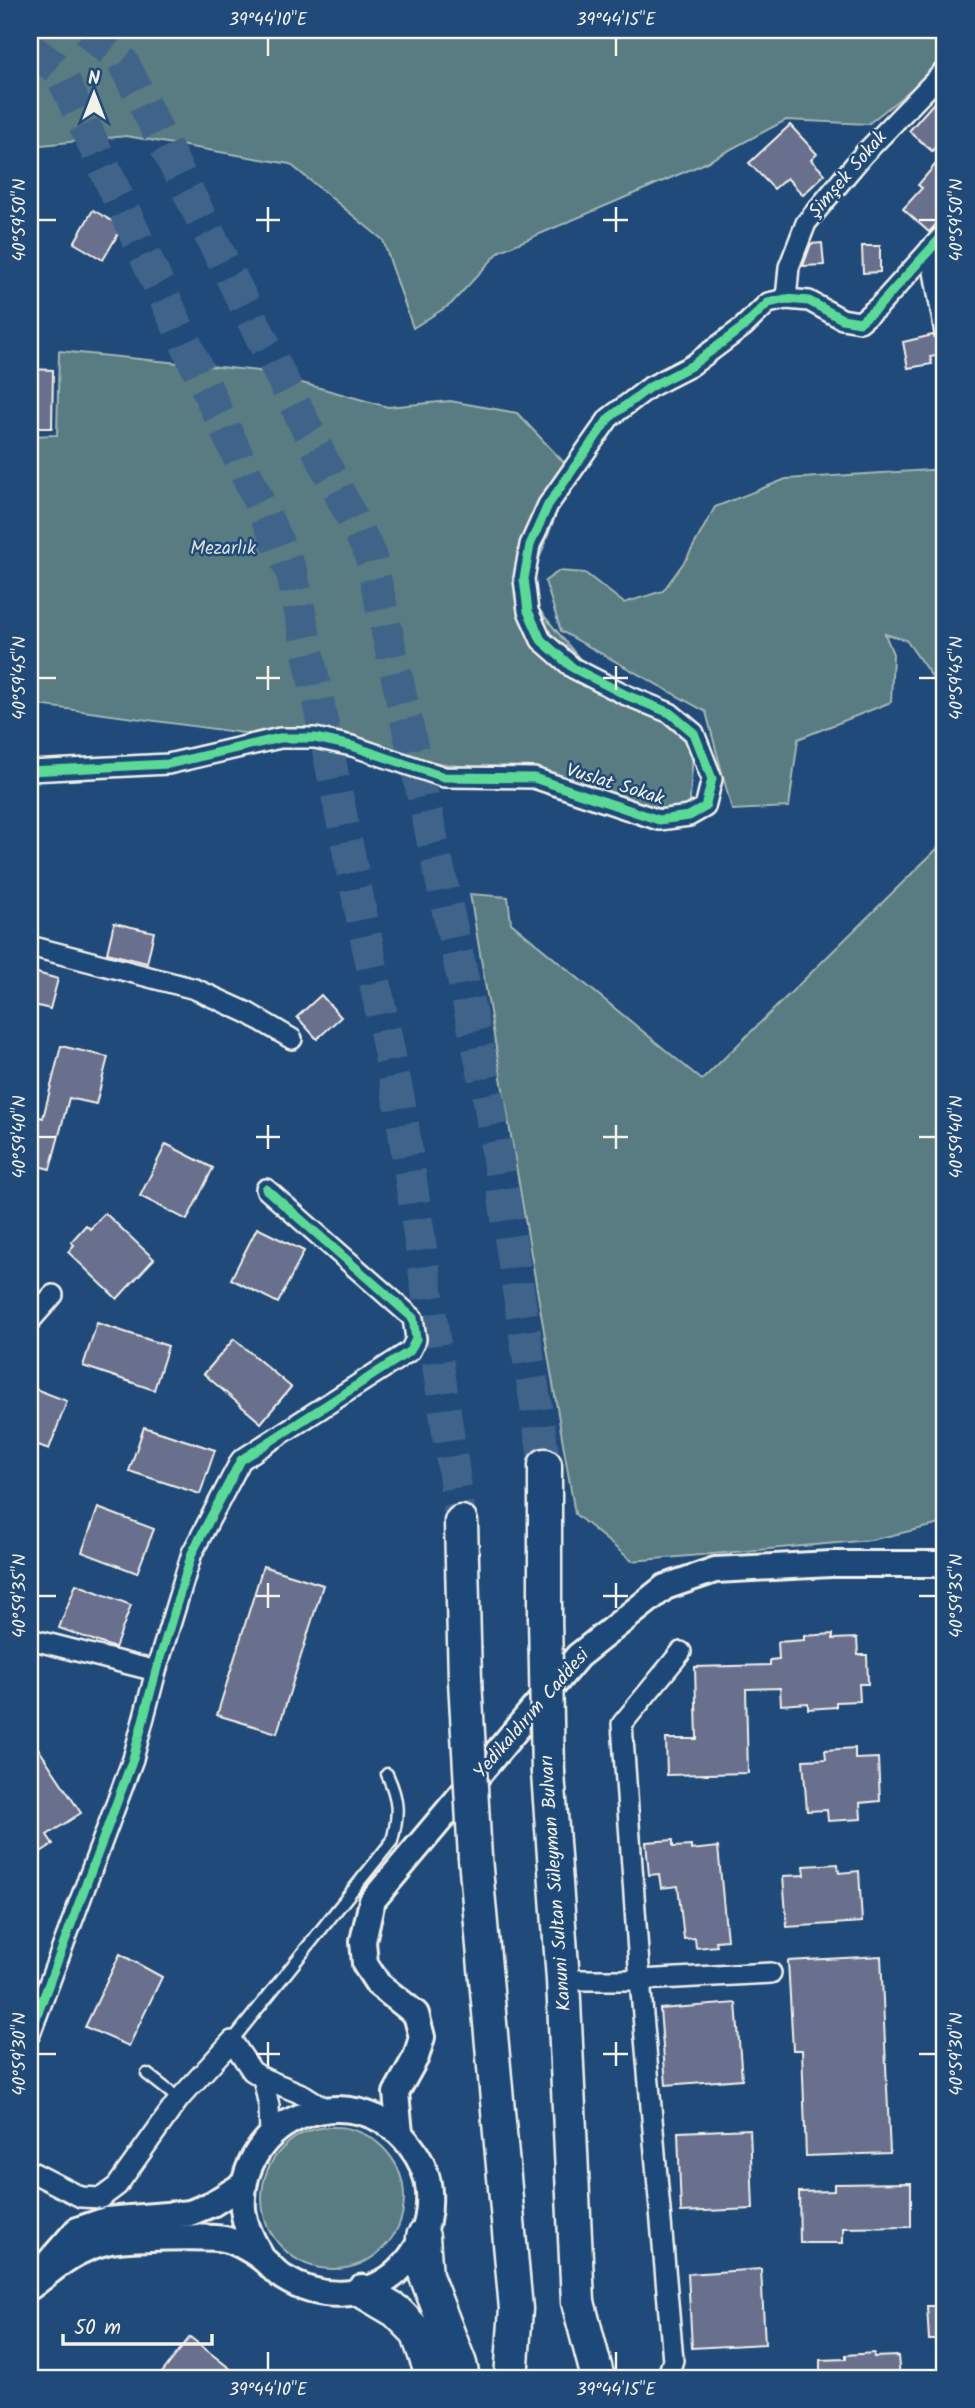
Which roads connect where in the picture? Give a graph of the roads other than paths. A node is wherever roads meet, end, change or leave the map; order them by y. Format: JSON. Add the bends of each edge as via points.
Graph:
{"nodes":[{"id":1,"x":945,"y":69,"type":"edge"},
{"id":2,"x":945,"y":233,"type":"edge"},
{"id":3,"x":930,"y":249,"type":"junction"},
{"id":4,"x":786,"y":299,"type":"junction"},
{"id":5,"x":945,"y":333,"type":"edge"},
{"id":6,"x":30,"y":771,"type":"edge"},
{"id":7,"x":30,"y":946,"type":"edge"},
{"id":8,"x":292,"y":1039,"type":"dead end"},
{"id":9,"x":266,"y":1189,"type":"dead end"},
{"id":10,"x":53,"y":1295,"type":"dead end"},
{"id":11,"x":30,"y":1321,"type":"edge"},
{"id":12,"x":545,"y":1465,"type":"tunnel mouth"},
{"id":13,"x":461,"y":1522,"type":"tunnel mouth"},
{"id":14,"x":945,"y":1564,"type":"edge"},
{"id":15,"x":30,"y":1639,"type":"edge"},
{"id":16,"x":681,"y":1652,"type":"dead end"},
{"id":17,"x":156,"y":1671,"type":"junction"},
{"id":18,"x":387,"y":1774,"type":"dead end"},
{"id":19,"x":771,"y":1973,"type":"dead end"},
{"id":20,"x":563,"y":1980,"type":"junction"},
{"id":21,"x":640,"y":1980,"type":"junction"},
{"id":22,"x":30,"y":2034,"type":"edge"},
{"id":23,"x":232,"y":2041,"type":"junction"},
{"id":24,"x":147,"y":2074,"type":"dead end"},
{"id":25,"x":263,"y":2078,"type":"junction"},
{"id":26,"x":396,"y":2093,"type":"junction"},
{"id":27,"x":180,"y":2099,"type":"junction"},
{"id":28,"x":326,"y":2109,"type":"junction"},
{"id":29,"x":362,"y":2111,"type":"junction"},
{"id":30,"x":400,"y":2133,"type":"junction"},
{"id":31,"x":270,"y":2135,"type":"junction"},
{"id":32,"x":30,"y":2171,"type":"edge"},
{"id":33,"x":244,"y":2184,"type":"junction"},
{"id":34,"x":424,"y":2237,"type":"junction"},
{"id":35,"x":262,"y":2258,"type":"junction"},
{"id":36,"x":30,"y":2286,"type":"edge"},
{"id":37,"x":362,"y":2291,"type":"junction"},
{"id":38,"x":433,"y":2378,"type":"edge"},
{"id":39,"x":463,"y":2378,"type":"edge"},
{"id":40,"x":511,"y":2378,"type":"edge"},
{"id":41,"x":598,"y":2378,"type":"edge"},
{"id":42,"x":667,"y":2378,"type":"edge"}],
"edges":[{"from":1,"to":4,"type":"street","name":"Şimşek Sokak","via":[[806,223],[789,267]]},
{"from":2,"to":3,"type":"street"},
{"from":3,"to":4,"type":"street","via":[[860,322],[842,319],[810,301]]},
{"from":3,"to":5,"type":"street"},
{"from":4,"to":6,"type":"street","name":"Vuslat Sokak","via":[[768,303],[691,366],[650,387],[609,418],[548,505],[530,545],[524,579],[528,611],[541,640],[573,668],[670,713],[694,733],[712,779],[705,807],[689,816],[659,820],[534,778],[444,777],[315,738],[280,738],[168,764]]},
{"from":7,"to":8,"type":"street","via":[[195,989]]},
{"from":9,"to":17,"type":"street","via":[[413,1318],[416,1339],[410,1351],[240,1460],[192,1553]]},
{"from":10,"to":11,"type":"street"},
{"from":12,"to":20,"type":"main road","name":"Kanuni Sultan Süleyman Bulvarı","bridge":true,"via":[[548,1773]]},
{"from":13,"to":40,"type":"main road","bridge":true,"via":[[475,1858],[516,2309]]},
{"from":14,"to":26,"type":"street","name":"Yedikaldırım Caddesi","via":[[715,1570],[665,1587],[578,1657],[372,1900],[363,1941],[365,1964],[378,1984],[416,2014],[422,2037]]},
{"from":15,"to":17,"type":"street"},
{"from":16,"to":21,"type":"street","via":[[622,1724]]},
{"from":17,"to":22,"type":"street","via":[[133,1759]]},
{"from":18,"to":23,"type":"lane","via":[[396,1794],[398,1821],[392,1841]]},
{"from":19,"to":21,"type":"street"},
{"from":20,"to":21,"type":"street"},
{"from":20,"to":41,"type":"main road","name":"Kanuni Sultan Süleyman Bulvarı","via":[[578,2302]]},
{"from":21,"to":42,"type":"street","via":[[673,2360]]},
{"from":23,"to":25,"type":"street","via":[[252,2071]]},
{"from":23,"to":27,"type":"street"},
{"from":24,"to":27,"type":"lane"},
{"from":25,"to":28,"type":"street"},
{"from":25,"to":31,"type":"street"},
{"from":26,"to":29,"type":"street"},
{"from":26,"to":30,"type":"street"},
{"from":27,"to":32,"type":"street","via":[[117,2186],[101,2198],[81,2197]]},
{"from":28,"to":29,"type":"street"},
{"from":28,"to":31,"type":"street","via":[[296,2117]]},
{"from":29,"to":30,"type":"street"},
{"from":30,"to":34,"type":"street","via":[[418,2155],[428,2181],[430,2210]]},
{"from":31,"to":33,"type":"street"},
{"from":33,"to":35,"type":"street","via":[[243,2210],[249,2235]]},
{"from":33,"to":36,"type":"street","via":[[190,2213],[106,2220],[77,2230]]},
{"from":34,"to":37,"type":"street","via":[[409,2261],[388,2280]]},
{"from":34,"to":39,"type":"main road","via":[[426,2276]]},
{"from":35,"to":36,"type":"street","via":[[227,2239],[106,2242],[77,2253]]},
{"from":35,"to":37,"type":"street","via":[[282,2277],[307,2290],[334,2295]]},
{"from":37,"to":38,"type":"main road","via":[[396,2311],[417,2332]]}]}
